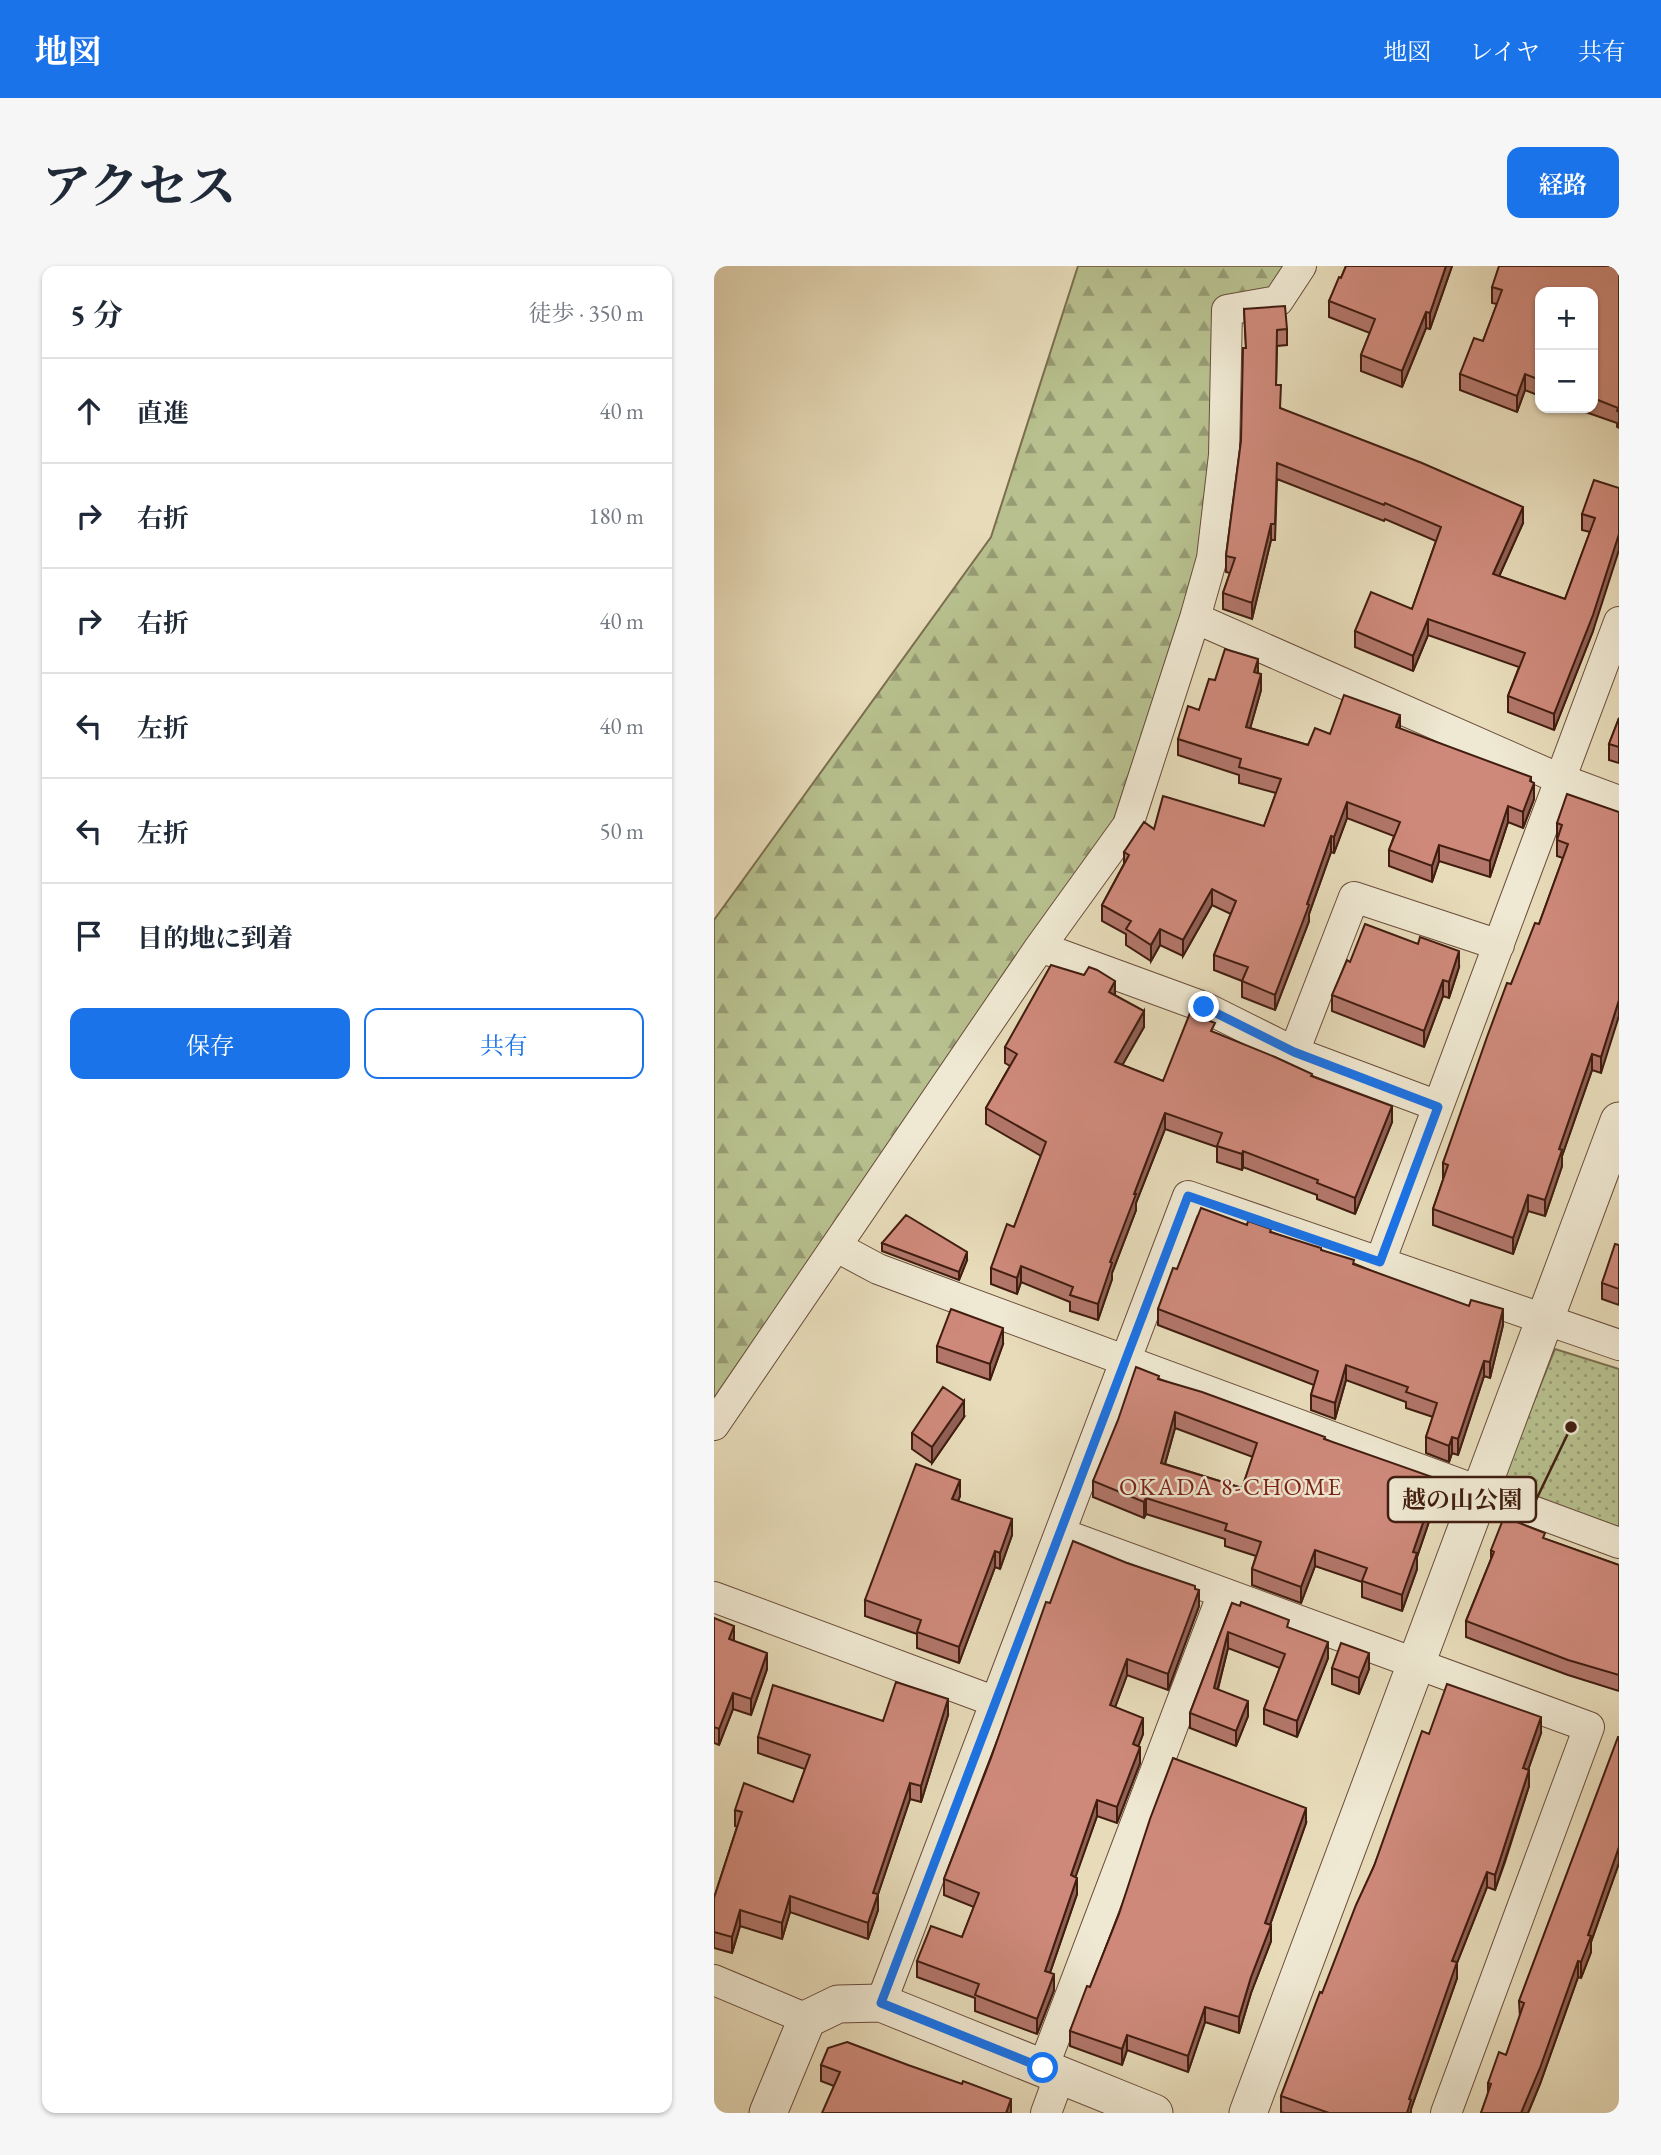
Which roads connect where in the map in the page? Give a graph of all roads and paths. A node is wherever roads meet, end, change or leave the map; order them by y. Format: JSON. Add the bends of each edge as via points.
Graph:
{"nodes":[{"id":1,"x":1301,"y":266,"type":"edge"},
{"id":2,"x":1195,"y":618,"type":"junction"},
{"id":3,"x":1619,"y":622,"type":"edge"},
{"id":4,"x":1560,"y":779,"type":"junction"},
{"id":5,"x":1619,"y":801,"type":"edge"},
{"id":6,"x":1499,"y":945,"type":"junction"},
{"id":7,"x":1040,"y":947,"type":"junction"},
{"id":8,"x":1294,"y":1052,"type":"junction"},
{"id":9,"x":1438,"y":1107,"type":"junction"},
{"id":10,"x":1619,"y":1121,"type":"edge"},
{"id":11,"x":837,"y":1247,"type":"junction"},
{"id":12,"x":1380,"y":1262,"type":"junction"},
{"id":13,"x":1545,"y":1320,"type":"junction"},
{"id":14,"x":1619,"y":1345,"type":"edge"},
{"id":15,"x":1126,"y":1359,"type":"junction"},
{"id":16,"x":714,"y":1425,"type":"edge"},
{"id":17,"x":1480,"y":1491,"type":"junction"},
{"id":18,"x":1060,"y":1533,"type":"junction"},
{"id":19,"x":1619,"y":1543,"type":"edge"},
{"id":20,"x":1223,"y":1594,"type":"junction"},
{"id":21,"x":714,"y":1597,"type":"edge"},
{"id":22,"x":1415,"y":1665,"type":"junction"},
{"id":23,"x":996,"y":1702,"type":"junction"},
{"id":24,"x":714,"y":1980,"type":"edge"},
{"id":25,"x":881,"y":2003,"type":"junction"},
{"id":26,"x":807,"y":2018,"type":"junction"},
{"id":27,"x":1052,"y":2072,"type":"junction"},
{"id":28,"x":768,"y":2113,"type":"edge"},
{"id":29,"x":1046,"y":2113,"type":"edge"},
{"id":30,"x":1154,"y":2113,"type":"edge"},
{"id":31,"x":1248,"y":2113,"type":"edge"},
{"id":32,"x":1446,"y":2113,"type":"edge"}],
"edges":[{"from":1,"to":2,"type":"street","via":[[1278,302],[1227,310],[1224,455],[1212,558]]},
{"from":2,"to":4,"type":"street"},
{"from":2,"to":7,"type":"street","via":[[1128,825]]},
{"from":3,"to":4,"type":"street"},
{"from":4,"to":5,"type":"street"},
{"from":4,"to":6,"type":"street"},
{"from":6,"to":8,"type":"street","via":[[1354,897]]},
{"from":6,"to":9,"type":"street"},
{"from":7,"to":8,"type":"street","via":[[1204,1007]]},
{"from":7,"to":11,"type":"street"},
{"from":8,"to":9,"type":"street"},
{"from":9,"to":12,"type":"street"},
{"from":10,"to":13,"type":"street"},
{"from":11,"to":15,"type":"street","via":[[878,1269]]},
{"from":11,"to":16,"type":"street"},
{"from":12,"to":13,"type":"street"},
{"from":12,"to":15,"type":"street","via":[[1188,1196]]},
{"from":13,"to":14,"type":"street"},
{"from":13,"to":17,"type":"street"},
{"from":15,"to":17,"type":"street"},
{"from":15,"to":18,"type":"street"},
{"from":17,"to":19,"type":"street"},
{"from":17,"to":22,"type":"street"},
{"from":18,"to":20,"type":"street"},
{"from":18,"to":23,"type":"street"},
{"from":20,"to":22,"type":"street"},
{"from":20,"to":27,"type":"street"},
{"from":21,"to":23,"type":"street"},
{"from":22,"to":31,"type":"street"},
{"from":22,"to":32,"type":"street","via":[[1589,1727]]},
{"from":23,"to":25,"type":"street"},
{"from":24,"to":26,"type":"street"},
{"from":25,"to":26,"type":"street","via":[[838,2004]]},
{"from":25,"to":27,"type":"street"},
{"from":26,"to":28,"type":"street"},
{"from":27,"to":29,"type":"street"},
{"from":27,"to":30,"type":"street"}]}
